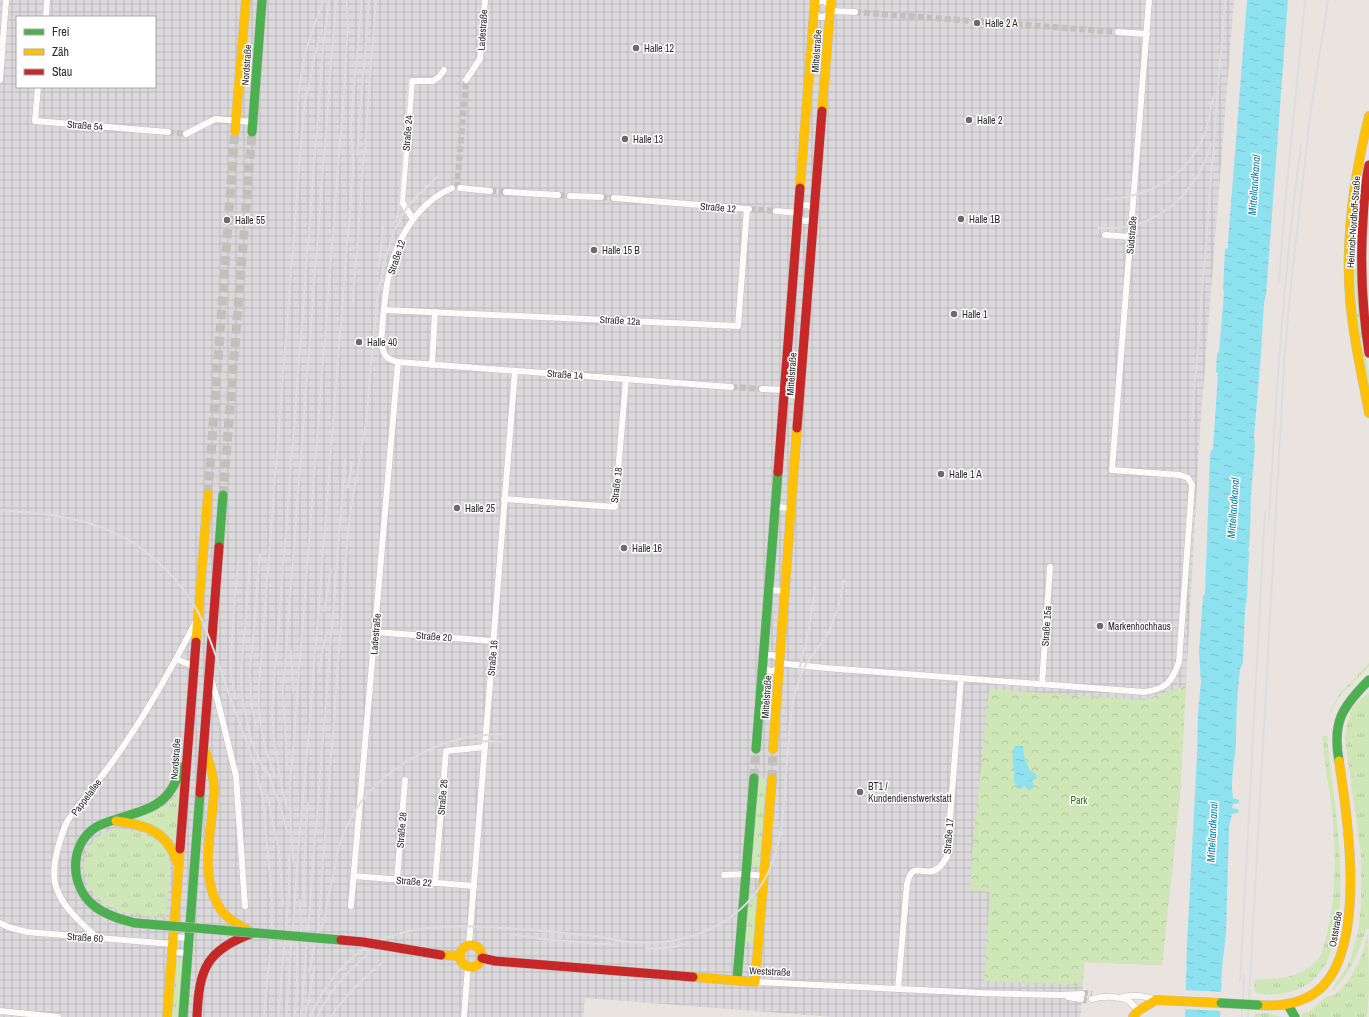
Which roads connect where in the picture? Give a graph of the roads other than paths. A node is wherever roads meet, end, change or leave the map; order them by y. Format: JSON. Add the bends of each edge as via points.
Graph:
{"nodes":[{"id":1,"x":6,"y":0,"type":"edge"},
{"id":2,"x":47,"y":0,"type":"edge"},
{"id":3,"x":246,"y":0,"type":"edge"},
{"id":4,"x":262,"y":0,"type":"edge"},
{"id":5,"x":485,"y":0,"type":"edge"},
{"id":6,"x":831,"y":0,"type":"edge"},
{"id":7,"x":1149,"y":0,"type":"edge"},
{"id":8,"x":815,"y":4,"type":"edge"},
{"id":9,"x":830,"y":10,"type":"junction"},
{"id":10,"x":855,"y":12,"type":"tunnel mouth"},
{"id":11,"x":46,"y":16,"type":"edge"},
{"id":12,"x":1118,"y":32,"type":"tunnel mouth"},
{"id":13,"x":1147,"y":34,"type":"junction"},
{"id":14,"x":444,"y":70,"type":"dead end"},
{"id":15,"x":0,"y":80,"type":"edge"},
{"id":16,"x":466,"y":80,"type":"tunnel mouth"},
{"id":17,"x":38,"y":88,"type":"edge"},
{"id":18,"x":1369,"y":116,"type":"edge"},
{"id":19,"x":236,"y":121,"type":"junction"},
{"id":20,"x":253,"y":122,"type":"junction"},
{"id":21,"x":235,"y":131,"type":"tunnel mouth"},
{"id":22,"x":168,"y":132,"type":"tunnel mouth"},
{"id":23,"x":252,"y":132,"type":"tunnel mouth"},
{"id":24,"x":186,"y":134,"type":"tunnel mouth"},
{"id":25,"x":1356,"y":171,"type":"junction"},
{"id":26,"x":1368,"y":172,"type":"edge"},
{"id":27,"x":452,"y":188,"type":"dead end"},
{"id":28,"x":460,"y":188,"type":"dead end"},
{"id":29,"x":490,"y":191,"type":"tunnel mouth"},
{"id":30,"x":506,"y":192,"type":"tunnel mouth"},
{"id":31,"x":558,"y":195,"type":"tunnel mouth"},
{"id":32,"x":570,"y":196,"type":"tunnel mouth"},
{"id":33,"x":601,"y":197,"type":"tunnel mouth"},
{"id":34,"x":614,"y":198,"type":"tunnel mouth"},
{"id":35,"x":1366,"y":200,"type":"edge"},
{"id":36,"x":748,"y":209,"type":"joint"},
{"id":37,"x":776,"y":211,"type":"tunnel mouth"},
{"id":38,"x":798,"y":213,"type":"junction"},
{"id":39,"x":814,"y":214,"type":"junction"},
{"id":40,"x":413,"y":219,"type":"junction"},
{"id":41,"x":1105,"y":235,"type":"dead end"},
{"id":42,"x":1130,"y":237,"type":"junction"},
{"id":43,"x":384,"y":310,"type":"junction"},
{"id":44,"x":435,"y":312,"type":"junction"},
{"id":45,"x":1369,"y":353,"type":"edge"},
{"id":46,"x":398,"y":362,"type":"junction"},
{"id":47,"x":432,"y":365,"type":"junction"},
{"id":48,"x":515,"y":371,"type":"junction"},
{"id":49,"x":626,"y":379,"type":"junction"},
{"id":50,"x":731,"y":386,"type":"tunnel mouth"},
{"id":51,"x":785,"y":386,"type":"junction"},
{"id":52,"x":801,"y":387,"type":"junction"},
{"id":53,"x":762,"y":389,"type":"tunnel mouth"},
{"id":54,"x":1369,"y":413,"type":"edge"},
{"id":55,"x":504,"y":499,"type":"junction"},
{"id":56,"x":775,"y":507,"type":"junction"},
{"id":57,"x":791,"y":508,"type":"junction"},
{"id":58,"x":1050,"y":567,"type":"dead end"},
{"id":59,"x":769,"y":590,"type":"junction"},
{"id":60,"x":785,"y":591,"type":"junction"},
{"id":61,"x":197,"y":619,"type":"junction"},
{"id":62,"x":375,"y":632,"type":"junction"},
{"id":63,"x":493,"y":640,"type":"junction"},
{"id":64,"x":176,"y":659,"type":"junction"},
{"id":65,"x":763,"y":663,"type":"junction"},
{"id":66,"x":779,"y":663,"type":"junction"},
{"id":67,"x":193,"y":666,"type":"junction"},
{"id":68,"x":210,"y":676,"type":"junction"},
{"id":69,"x":961,"y":678,"type":"junction"},
{"id":70,"x":1369,"y":680,"type":"edge"},
{"id":71,"x":1042,"y":684,"type":"junction"},
{"id":72,"x":1369,"y":686,"type":"edge"},
{"id":73,"x":1358,"y":691,"type":"junction"},
{"id":74,"x":188,"y":732,"type":"junction"},
{"id":75,"x":485,"y":747,"type":"junction"},
{"id":76,"x":204,"y":748,"type":"junction"},
{"id":77,"x":756,"y":749,"type":"tunnel mouth"},
{"id":78,"x":774,"y":749,"type":"tunnel mouth"},
{"id":79,"x":754,"y":778,"type":"tunnel mouth"},
{"id":80,"x":772,"y":779,"type":"tunnel mouth"},
{"id":81,"x":405,"y":780,"type":"dead end"},
{"id":82,"x":113,"y":820,"type":"junction"},
{"id":83,"x":178,"y":870,"type":"junction"},
{"id":84,"x":746,"y":874,"type":"junction"},
{"id":85,"x":724,"y":875,"type":"dead end"},
{"id":86,"x":354,"y":876,"type":"junction"},
{"id":87,"x":764,"y":876,"type":"junction"},
{"id":88,"x":397,"y":880,"type":"junction"},
{"id":89,"x":435,"y":883,"type":"junction"},
{"id":90,"x":474,"y":886,"type":"junction"},
{"id":91,"x":245,"y":906,"type":"dead end"},
{"id":92,"x":351,"y":906,"type":"dead end"},
{"id":93,"x":0,"y":923,"type":"edge"},
{"id":94,"x":253,"y":933,"type":"junction"},
{"id":95,"x":97,"y":938,"type":"junction"},
{"id":96,"x":189,"y":938,"type":"junction"},
{"id":97,"x":172,"y":944,"type":"junction"},
{"id":98,"x":469,"y":945,"type":"junction"},
{"id":99,"x":188,"y":953,"type":"junction"},
{"id":100,"x":460,"y":956,"type":"junction"},
{"id":101,"x":482,"y":958,"type":"junction"},
{"id":102,"x":468,"y":966,"type":"junction"},
{"id":103,"x":737,"y":980,"type":"junction"},
{"id":104,"x":755,"y":982,"type":"junction"},
{"id":105,"x":898,"y":989,"type":"junction"},
{"id":106,"x":1081,"y":996,"type":"tunnel mouth"},
{"id":107,"x":1092,"y":997,"type":"tunnel mouth"},
{"id":108,"x":1118,"y":998,"type":"junction"},
{"id":109,"x":1156,"y":1000,"type":"junction"},
{"id":110,"x":1288,"y":1005,"type":"junction"},
{"id":111,"x":0,"y":1011,"type":"edge"},
{"id":112,"x":1135,"y":1014,"type":"edge"},
{"id":113,"x":58,"y":1017,"type":"edge"},
{"id":114,"x":167,"y":1017,"type":"edge"},
{"id":115,"x":183,"y":1017,"type":"edge"},
{"id":116,"x":196,"y":1017,"type":"edge"},
{"id":117,"x":464,"y":1017,"type":"edge"},
{"id":118,"x":1295,"y":1017,"type":"edge"}],
"edges":[{"from":1,"to":15,"type":"street"},
{"from":2,"to":11,"type":"street"},
{"from":3,"to":19,"type":"street","name":"Nordstraße"},
{"from":4,"to":20,"type":"street","name":"Nordstraße"},
{"from":5,"to":16,"type":"street","name":"Ladestraße","via":[[480,59]]},
{"from":6,"to":9,"type":"street","name":"Mittelstraße"},
{"from":7,"to":13,"type":"street","name":"Südstraße"},
{"from":8,"to":9,"type":"street","via":[[824,2]]},
{"from":8,"to":9,"type":"street","via":[[815,13],[821,17],[827,15]]},
{"from":8,"to":38,"type":"street","name":"Mittelstraße"},
{"from":9,"to":10,"type":"street"},
{"from":9,"to":39,"type":"street","name":"Mittelstraße"},
{"from":12,"to":13,"type":"street"},
{"from":13,"to":42,"type":"street","name":"Südstraße"},
{"from":14,"to":40,"type":"street","name":"Straße 24","via":[[434,81],[412,81],[402,202]]},
{"from":17,"to":22,"type":"street","name":"Straße 54","via":[[35,120]]},
{"from":18,"to":25,"type":"street","name":"Heinrich-Nordhoff-Straße"},
{"from":19,"to":20,"type":"street"},
{"from":19,"to":21,"type":"street","name":"Nordstraße"},
{"from":19,"to":24,"type":"street","via":[[216,119]]},
{"from":20,"to":23,"type":"street","name":"Nordstraße"},
{"from":25,"to":26,"type":"street"},
{"from":25,"to":54,"type":"street","name":"Heinrich-Nordhoff-Straße","via":[[1350,233],[1350,300]]},
{"from":26,"to":35,"type":"street","name":"Heinrich-Nordhoff-Straße"},
{"from":27,"to":40,"type":"street","name":"Straße 12","via":[[427,203]]},
{"from":28,"to":29,"type":"street"},
{"from":30,"to":31,"type":"street"},
{"from":32,"to":33,"type":"street"},
{"from":34,"to":36,"type":"street","name":"Straße 12"},
{"from":35,"to":45,"type":"street","name":"Heinrich-Nordhoff-Straße","via":[[1361,247],[1361,280]]},
{"from":36,"to":44,"type":"street","name":"Straße 12a","via":[[738,326]]},
{"from":37,"to":38,"type":"street"},
{"from":38,"to":39,"type":"street","via":[[800,219],[805,221],[811,220]]},
{"from":38,"to":39,"type":"street","via":[[800,206],[807,204],[813,208]]},
{"from":38,"to":51,"type":"street","name":"Mittelstraße"},
{"from":39,"to":52,"type":"street","name":"Mittelstraße"},
{"from":40,"to":43,"type":"street","name":"Straße 12","via":[[403,236],[390,270]]},
{"from":41,"to":42,"type":"street"},
{"from":42,"to":71,"type":"street","name":"Südstraße","via":[[1112,470],[1180,475],[1188,478],[1192,485],[1179,662],[1166,686],[1156,691]]},
{"from":43,"to":44,"type":"street","name":"Straße 12a"},
{"from":43,"to":46,"type":"street","name":"Straße 12","via":[[381,343],[384,355],[390,361]]},
{"from":44,"to":47,"type":"street"},
{"from":46,"to":47,"type":"street","name":"Straße 14"},
{"from":46,"to":62,"type":"street","name":"Ladestraße"},
{"from":47,"to":48,"type":"street","name":"Straße 14"},
{"from":48,"to":49,"type":"street","name":"Straße 14"},
{"from":48,"to":55,"type":"street","name":"Straße 16"},
{"from":49,"to":50,"type":"street","name":"Straße 14"},
{"from":49,"to":55,"type":"street","name":"Straße 18","via":[[615,507]]},
{"from":51,"to":52,"type":"street","via":[[790,395],[795,396]]},
{"from":51,"to":52,"type":"street","via":[[790,378],[795,377],[799,379]]},
{"from":51,"to":53,"type":"street"},
{"from":51,"to":56,"type":"street","name":"Mittelstraße"},
{"from":52,"to":57,"type":"street","name":"Mittelstraße"},
{"from":55,"to":63,"type":"street","name":"Straße 16"},
{"from":56,"to":57,"type":"street"},
{"from":56,"to":59,"type":"street","name":"Mittelstraße"},
{"from":57,"to":60,"type":"street","name":"Mittelstraße"},
{"from":58,"to":71,"type":"street","name":"Straße 15a"},
{"from":59,"to":60,"type":"street"},
{"from":59,"to":65,"type":"street","name":"Mittelstraße"},
{"from":60,"to":66,"type":"street","name":"Mittelstraße"},
{"from":61,"to":64,"type":"street","name":"Pappelallee"},
{"from":61,"to":67,"type":"street","name":"Nordstraße"},
{"from":61,"to":68,"type":"street","name":"Nordstraße","via":[[208,498],[223,499]]},
{"from":62,"to":63,"type":"street","name":"Straße 20"},
{"from":62,"to":86,"type":"street","name":"Ladestraße"},
{"from":63,"to":75,"type":"street","name":"Straße 16"},
{"from":64,"to":67,"type":"street"},
{"from":64,"to":95,"type":"street","name":"Pappelallee","via":[[136,728],[66,822],[59,844],[55,883],[68,909]]},
{"from":65,"to":66,"type":"street","via":[[766,657],[771,655],[777,658]]},
{"from":65,"to":66,"type":"street","via":[[770,671],[776,669]]},
{"from":65,"to":77,"type":"street","name":"Mittelstraße"},
{"from":66,"to":69,"type":"street"},
{"from":66,"to":78,"type":"street","name":"Mittelstraße"},
{"from":67,"to":74,"type":"street","name":"Nordstraße"},
{"from":68,"to":76,"type":"street","name":"Nordstraße"},
{"from":68,"to":91,"type":"street","via":[[236,776]]},
{"from":69,"to":71,"type":"street"},
{"from":69,"to":105,"type":"street","name":"Straße 17","via":[[947,857],[941,866],[933,871],[916,870],[910,874],[906,884]]},
{"from":70,"to":73,"type":"street","name":"Oststraße"},
{"from":72,"to":73,"type":"street"},
{"from":73,"to":110,"type":"street","name":"Oststraße","via":[[1343,711],[1336,738],[1349,852],[1349,914],[1344,946],[1338,964],[1322,987],[1310,996]]},
{"from":74,"to":82,"type":"street","via":[[180,775],[168,797],[141,813]]},
{"from":74,"to":83,"type":"street","name":"Nordstraße"},
{"from":75,"to":89,"type":"street","name":"Straße 26","via":[[446,751]]},
{"from":75,"to":90,"type":"street","name":"Straße 16"},
{"from":76,"to":94,"type":"street","via":[[214,784],[208,872],[210,887],[222,911]]},
{"from":76,"to":96,"type":"street","name":"Nordstraße"},
{"from":79,"to":84,"type":"street"},
{"from":80,"to":87,"type":"street"},
{"from":81,"to":88,"type":"street","name":"Straße 28"},
{"from":82,"to":83,"type":"street","via":[[144,826],[162,835],[172,848]]},
{"from":82,"to":94,"type":"street","bridge":true,"via":[[90,832],[77,852],[75,873],[78,884],[82,893],[94,906],[113,917],[135,923]]},
{"from":83,"to":97,"type":"street","name":"Nordstraße"},
{"from":84,"to":85,"type":"street"},
{"from":84,"to":87,"type":"street"},
{"from":84,"to":103,"type":"street"},
{"from":86,"to":88,"type":"street","name":"Straße 22"},
{"from":86,"to":92,"type":"street","name":"Ladestraße"},
{"from":87,"to":104,"type":"street"},
{"from":88,"to":89,"type":"street","name":"Straße 22"},
{"from":89,"to":90,"type":"street","name":"Straße 22"},
{"from":90,"to":98,"type":"street","name":"Straße 16"},
{"from":93,"to":95,"type":"street","name":"Straße 60","via":[[27,932]]},
{"from":94,"to":100,"type":"street","bridge":true,"via":[[363,942]]},
{"from":94,"to":116,"type":"street","via":[[230,942],[210,960],[202,976]]},
{"from":95,"to":97,"type":"street","name":"Straße 60"},
{"from":96,"to":97,"type":"street"},
{"from":96,"to":99,"type":"street","name":"Nordstraße"},
{"from":97,"to":99,"type":"street"},
{"from":97,"to":114,"type":"street","name":"Nordstraße"},
{"from":98,"to":100,"type":"street","via":[[462,950]]},
{"from":98,"to":101,"type":"street","via":[[479,948]]},
{"from":99,"to":115,"type":"street","name":"Nordstraße"},
{"from":100,"to":102,"type":"street","via":[[462,962]]},
{"from":101,"to":102,"type":"street","via":[[478,964]]},
{"from":101,"to":103,"type":"street","name":"Weststraße"},
{"from":102,"to":117,"type":"street"},
{"from":103,"to":104,"type":"street","name":"Weststraße"},
{"from":104,"to":105,"type":"street","name":"Weststraße"},
{"from":105,"to":106,"type":"street","name":"Weststraße"},
{"from":107,"to":108,"type":"street"},
{"from":108,"to":109,"type":"street","via":[[1128,995],[1145,996]]},
{"from":108,"to":112,"type":"street","via":[[1133,1004]]},
{"from":109,"to":110,"type":"street","name":"Oststraße","bridge":true},
{"from":109,"to":112,"type":"street"},
{"from":110,"to":118,"type":"street"},
{"from":111,"to":113,"type":"street"}]}
